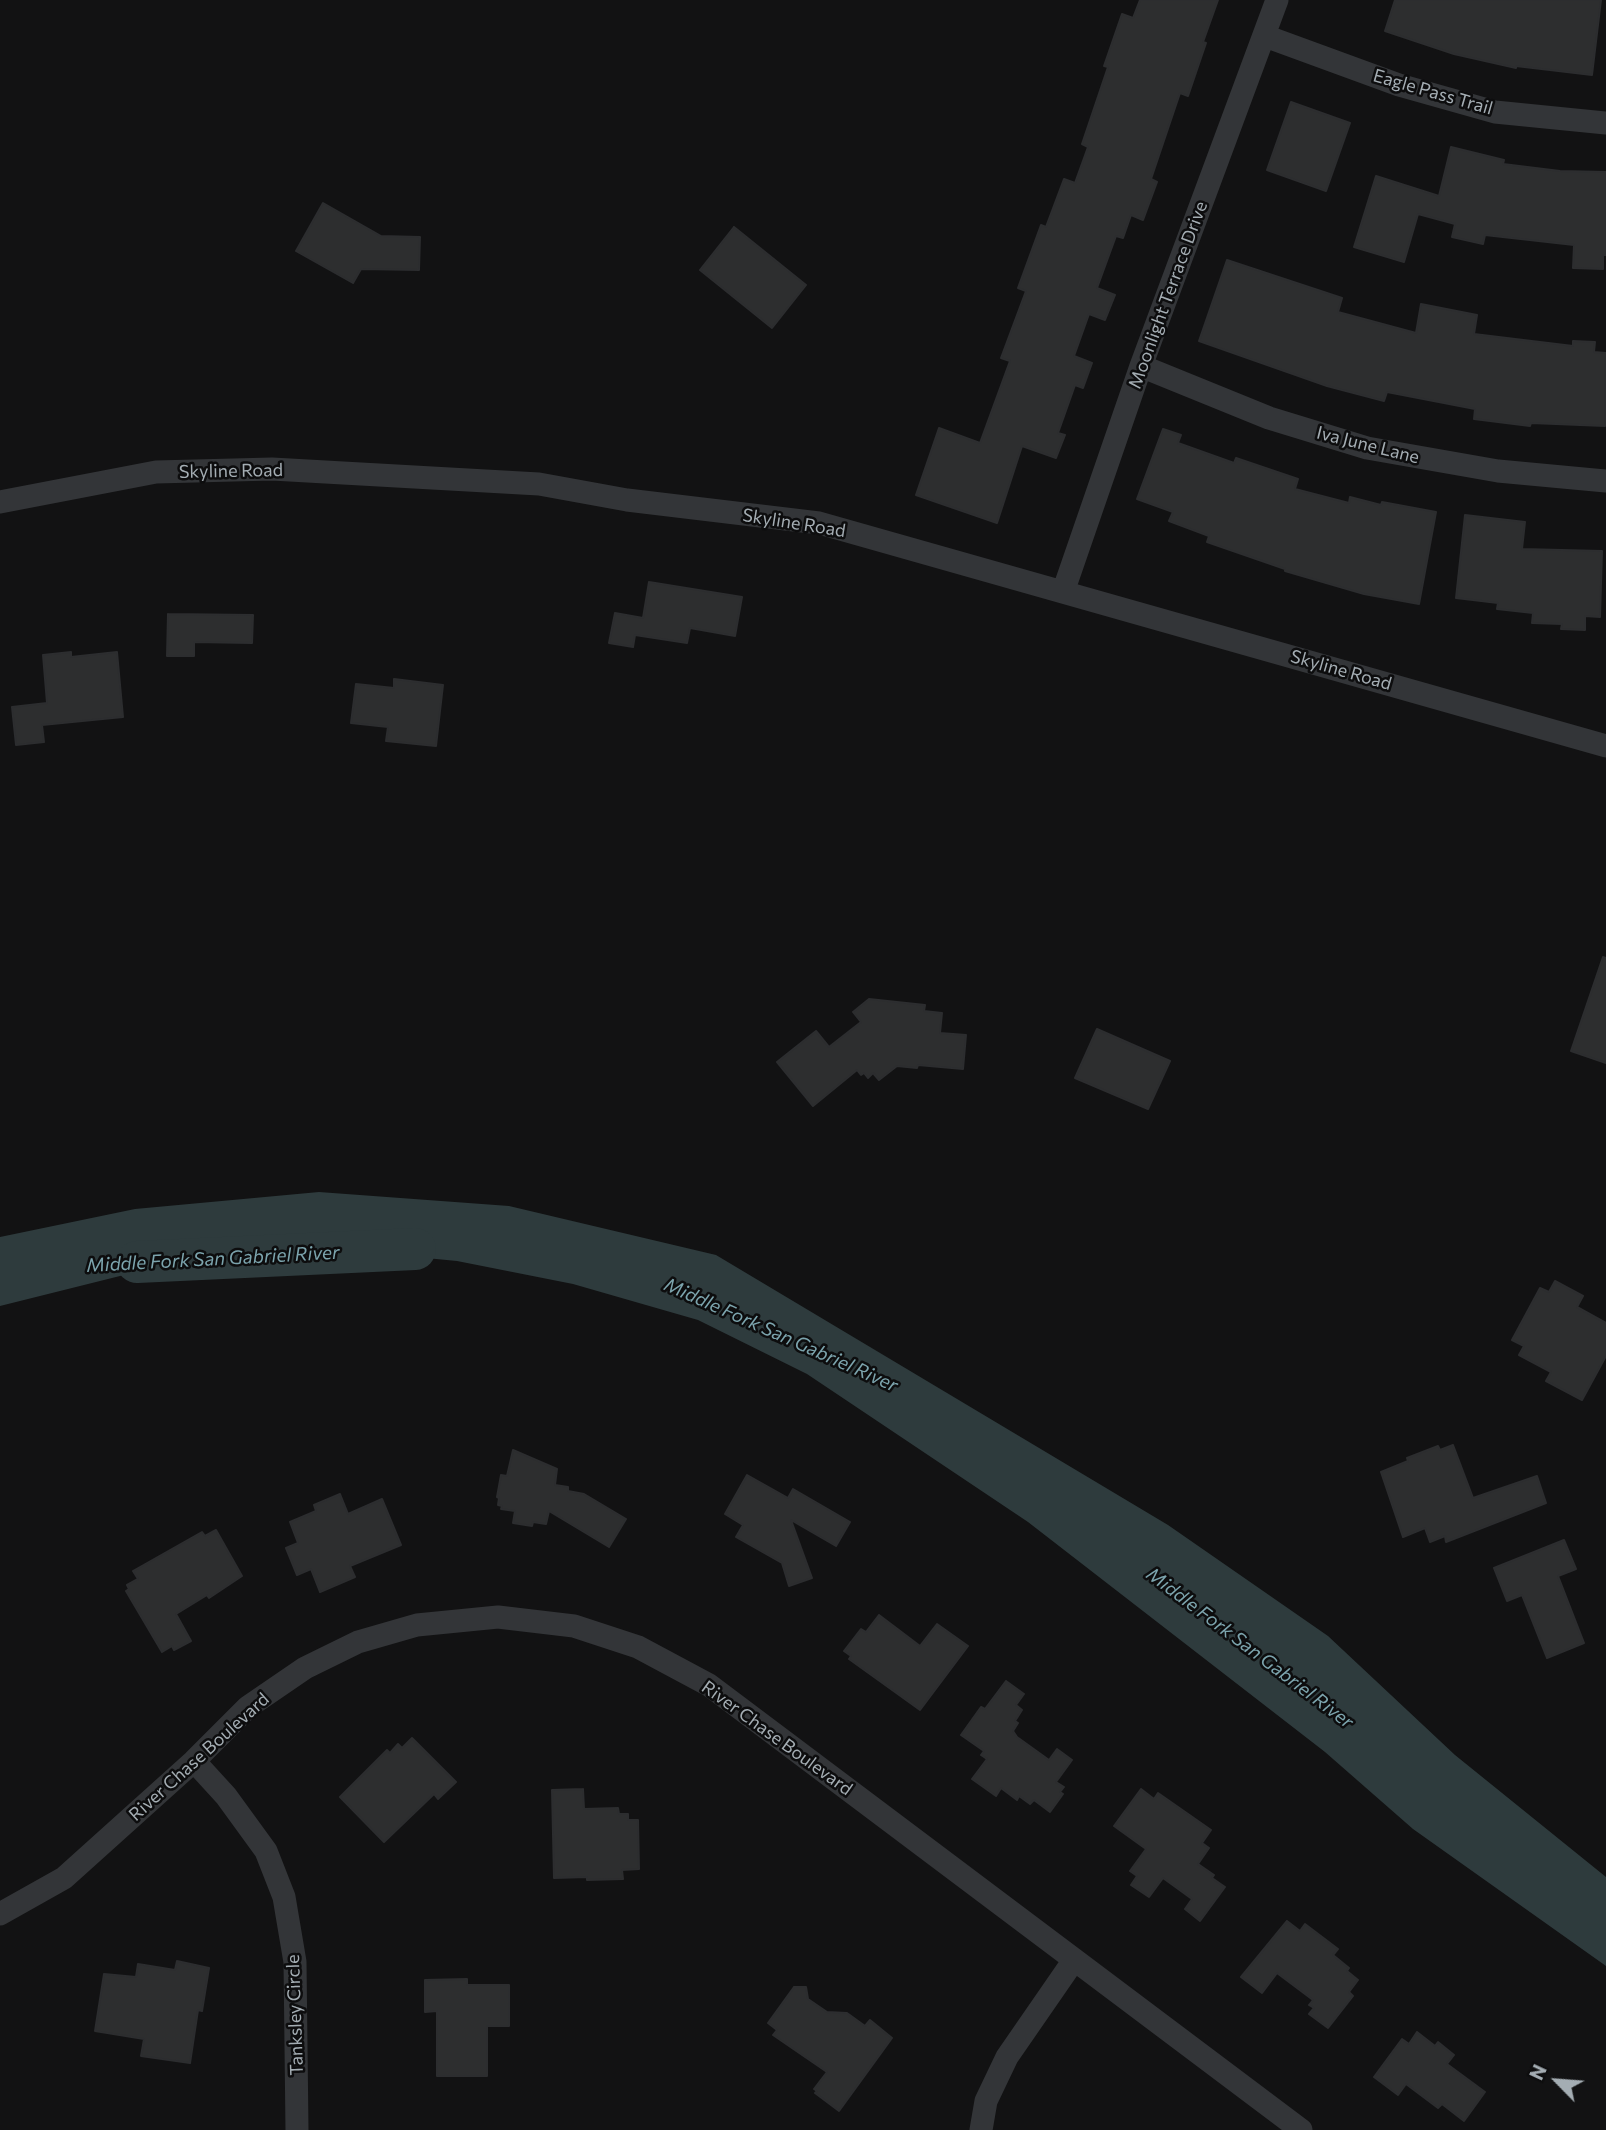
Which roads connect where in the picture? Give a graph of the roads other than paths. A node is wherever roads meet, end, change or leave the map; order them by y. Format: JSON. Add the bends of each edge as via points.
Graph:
{"nodes":[{"id":1,"x":1277,"y":0,"type":"edge"},
{"id":2,"x":1265,"y":36,"type":"junction"},
{"id":3,"x":1606,"y":122,"type":"edge"},
{"id":4,"x":1141,"y":366,"type":"junction"},
{"id":5,"x":1606,"y":481,"type":"edge"},
{"id":6,"x":0,"y":502,"type":"edge"},
{"id":7,"x":1063,"y":592,"type":"junction"},
{"id":8,"x":1606,"y":746,"type":"edge"},
{"id":9,"x":194,"y":1761,"type":"junction"},
{"id":10,"x":0,"y":1914,"type":"edge"},
{"id":11,"x":1074,"y":1960,"type":"junction"},
{"id":12,"x":298,"y":2130,"type":"edge"},
{"id":13,"x":981,"y":2130,"type":"edge"},
{"id":14,"x":1301,"y":2130,"type":"edge"}],
"edges":[{"from":1,"to":2,"type":"street","name":"Moonlight Terrace Drive"},
{"from":2,"to":3,"type":"street","name":"Eagle Pass Trail","via":[[1399,85],[1495,112]]},
{"from":2,"to":4,"type":"street","name":"Moonlight Terrace Drive"},
{"from":4,"to":5,"type":"street","name":"Iva June Lane","via":[[1269,418],[1367,448],[1498,471]]},
{"from":4,"to":7,"type":"street","name":"Moonlight Terrace Drive"},
{"from":6,"to":7,"type":"street","name":"Skyline Road","via":[[156,472],[243,469],[539,484],[627,500],[819,523]]},
{"from":7,"to":8,"type":"street","name":"Skyline Road"},
{"from":9,"to":10,"type":"street","name":"River Chase Boulevard","via":[[64,1878]]},
{"from":9,"to":11,"type":"street","name":"River Chase Boulevard","via":[[248,1707],[304,1668],[358,1642],[417,1625],[498,1617],[574,1626],[638,1647],[709,1685]]},
{"from":9,"to":12,"type":"street","name":"Tanksley Circle","via":[[266,1851],[284,1897],[295,1962]]},
{"from":11,"to":13,"type":"street","via":[[1007,2057],[986,2101]]},
{"from":11,"to":14,"type":"street","name":"River Chase Boulevard"}]}
